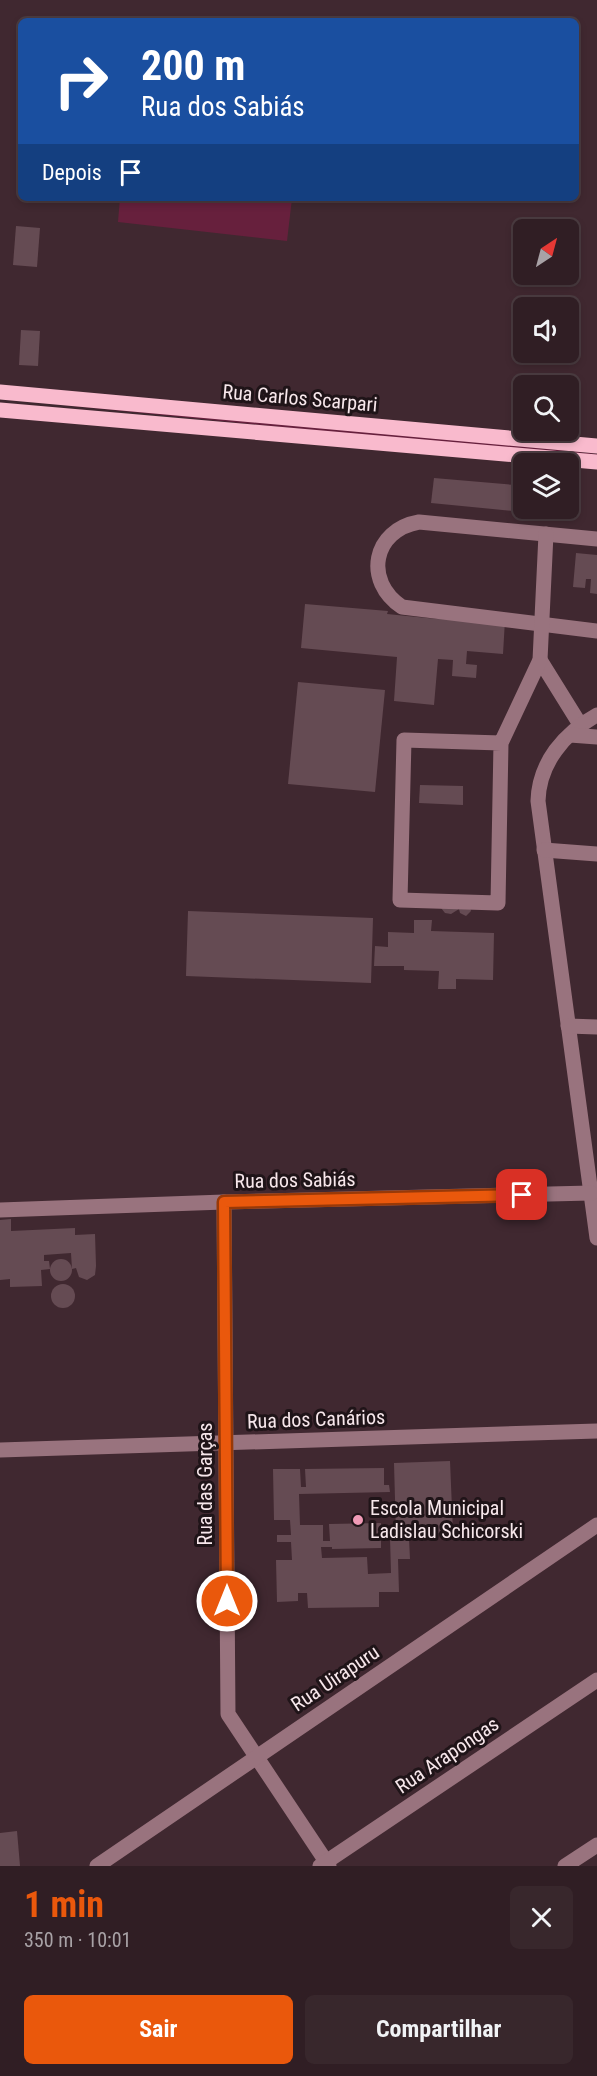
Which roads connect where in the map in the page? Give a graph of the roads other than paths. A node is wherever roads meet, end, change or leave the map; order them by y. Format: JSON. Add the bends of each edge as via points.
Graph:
{"nodes":[{"id":1,"x":1,"y":392,"type":"edge"},
{"id":2,"x":0,"y":410,"type":"edge"},
{"id":3,"x":597,"y":446,"type":"edge"},
{"id":4,"x":597,"y":462,"type":"edge"},
{"id":5,"x":546,"y":534,"type":"junction"},
{"id":6,"x":597,"y":539,"type":"edge"},
{"id":7,"x":542,"y":624,"type":"junction"},
{"id":8,"x":597,"y":631,"type":"edge"},
{"id":9,"x":540,"y":660,"type":"junction"},
{"id":10,"x":597,"y":715,"type":"edge"},
{"id":11,"x":575,"y":730,"type":"junction"},
{"id":12,"x":597,"y":737,"type":"edge"},
{"id":13,"x":501,"y":743,"type":"junction"},
{"id":14,"x":544,"y":850,"type":"junction"},
{"id":15,"x":597,"y":854,"type":"edge"},
{"id":16,"x":568,"y":1026,"type":"junction"},
{"id":17,"x":597,"y":1027,"type":"edge"},
{"id":18,"x":591,"y":1193,"type":"junction"},
{"id":19,"x":224,"y":1202,"type":"junction"},
{"id":20,"x":0,"y":1210,"type":"edge"},
{"id":21,"x":597,"y":1238,"type":"edge"},
{"id":22,"x":597,"y":1431,"type":"edge"},
{"id":23,"x":226,"y":1442,"type":"junction"},
{"id":24,"x":0,"y":1450,"type":"edge"},
{"id":25,"x":597,"y":1525,"type":"edge"},
{"id":26,"x":597,"y":1680,"type":"edge"},
{"id":27,"x":256,"y":1757,"type":"junction"},
{"id":28,"x":597,"y":1845,"type":"edge"},
{"id":29,"x":325,"y":1865,"type":"edge"},
{"id":30,"x":97,"y":1866,"type":"edge"},
{"id":31,"x":565,"y":1866,"type":"edge"}],
"edges":[{"from":1,"to":2,"type":"main road"},
{"from":1,"to":3,"type":"main road","name":"Rua Carlos Scarpari"},
{"from":2,"to":4,"type":"main road","name":"Rua Carlos Scarpari"},
{"from":5,"to":6,"type":"street"},
{"from":5,"to":7,"type":"street"},
{"from":5,"to":7,"type":"street","via":[[409,524],[399,527],[383,543],[377,569],[387,594],[402,607]]},
{"from":7,"to":8,"type":"street"},
{"from":7,"to":9,"type":"street"},
{"from":9,"to":11,"type":"street"},
{"from":9,"to":13,"type":"street"},
{"from":10,"to":11,"type":"street"},
{"from":11,"to":12,"type":"street"},
{"from":11,"to":14,"type":"street","via":[[552,754],[538,787]]},
{"from":13,"to":13,"type":"street","via":[[498,903],[400,900],[404,740]]},
{"from":14,"to":15,"type":"street"},
{"from":14,"to":16,"type":"street"},
{"from":16,"to":17,"type":"street"},
{"from":16,"to":18,"type":"street"},
{"from":18,"to":19,"type":"street","name":"Rua dos Sabiás"},
{"from":18,"to":21,"type":"street"},
{"from":19,"to":20,"type":"street","name":"Rua dos Sabiás"},
{"from":19,"to":23,"type":"street","name":"Rua das Garças"},
{"from":22,"to":23,"type":"street","name":"Rua dos Canários"},
{"from":23,"to":24,"type":"street","name":"Rua dos Canários"},
{"from":23,"to":27,"type":"street","name":"Rua das Garças","via":[[228,1714]]},
{"from":25,"to":27,"type":"street","name":"Rua Uirapuru"},
{"from":26,"to":29,"type":"street","name":"Rua Arapongas"},
{"from":27,"to":29,"type":"street","name":"Rua das Garças"},
{"from":27,"to":30,"type":"street","name":"Rua Uirapuru"},
{"from":28,"to":31,"type":"street"}]}
